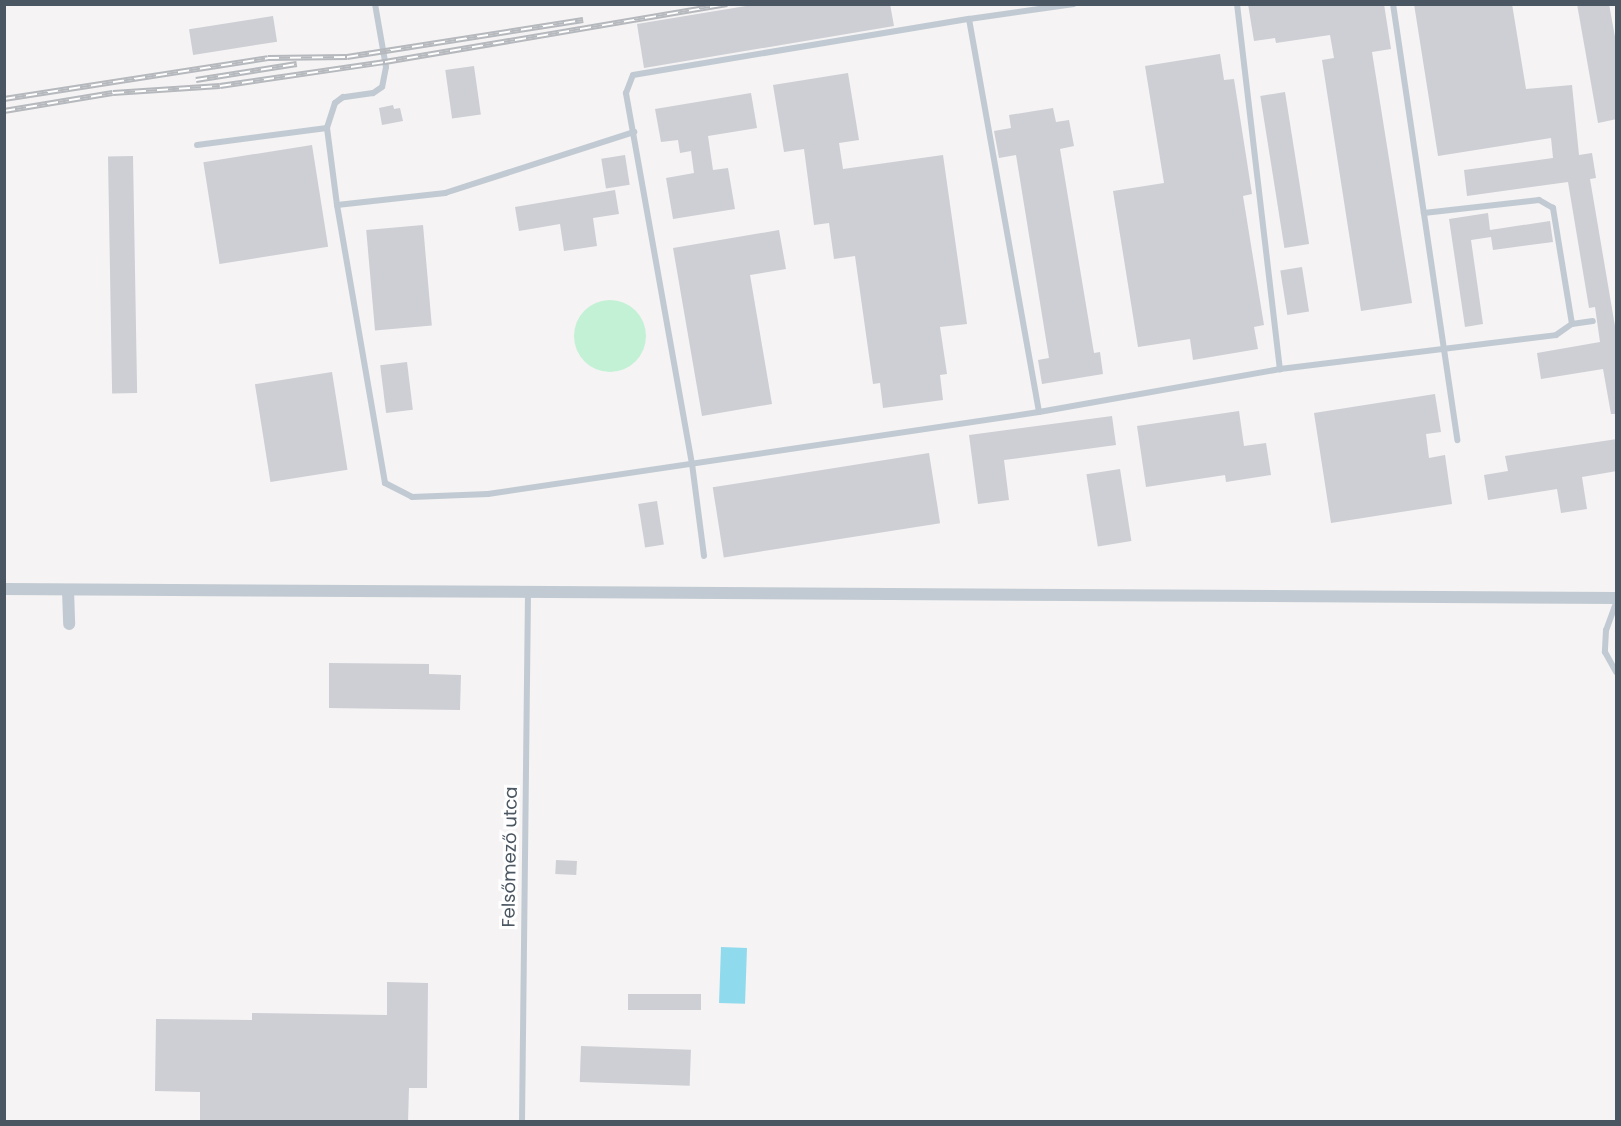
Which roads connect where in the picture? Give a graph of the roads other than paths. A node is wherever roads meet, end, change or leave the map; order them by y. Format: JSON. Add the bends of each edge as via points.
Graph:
{"nodes":[{"id":1,"x":375,"y":4,"type":"edge"},
{"id":2,"x":1074,"y":4,"type":"edge"},
{"id":3,"x":1237,"y":4,"type":"edge"},
{"id":4,"x":1393,"y":4,"type":"edge"},
{"id":5,"x":969,"y":19,"type":"junction"},
{"id":6,"x":327,"y":128,"type":"junction"},
{"id":7,"x":634,"y":132,"type":"junction"},
{"id":8,"x":197,"y":145,"type":"dead end"},
{"id":9,"x":337,"y":205,"type":"junction"},
{"id":10,"x":1424,"y":213,"type":"junction"},
{"id":11,"x":1593,"y":321,"type":"dead end"},
{"id":12,"x":1572,"y":324,"type":"junction"},
{"id":13,"x":1442,"y":348,"type":"junction"},
{"id":14,"x":1280,"y":369,"type":"junction"},
{"id":15,"x":1038,"y":412,"type":"junction"},
{"id":16,"x":1457,"y":440,"type":"dead end"},
{"id":17,"x":692,"y":464,"type":"junction"},
{"id":18,"x":704,"y":556,"type":"dead end"},
{"id":19,"x":4,"y":589,"type":"edge"},
{"id":20,"x":68,"y":590,"type":"junction"},
{"id":21,"x":528,"y":593,"type":"junction"},
{"id":22,"x":1617,"y":601,"type":"edge"},
{"id":23,"x":69,"y":624,"type":"dead end"},
{"id":24,"x":1617,"y":672,"type":"edge"},
{"id":25,"x":522,"y":1122,"type":"edge"}],
"edges":[{"from":1,"to":6,"type":"lane","via":[[386,68],[382,87],[373,93],[343,97],[335,103]]},
{"from":2,"to":5,"type":"lane"},
{"from":3,"to":14,"type":"lane"},
{"from":4,"to":10,"type":"lane"},
{"from":5,"to":7,"type":"lane","via":[[633,75],[626,93]]},
{"from":5,"to":15,"type":"lane"},
{"from":6,"to":8,"type":"lane"},
{"from":6,"to":9,"type":"lane"},
{"from":7,"to":9,"type":"lane","via":[[445,193]]},
{"from":7,"to":17,"type":"lane"},
{"from":9,"to":17,"type":"lane","via":[[384,483],[412,497],[488,494]]},
{"from":10,"to":12,"type":"lane","via":[[1539,200],[1553,208]]},
{"from":10,"to":13,"type":"lane"},
{"from":11,"to":12,"type":"lane"},
{"from":12,"to":13,"type":"lane","via":[[1556,334]]},
{"from":13,"to":14,"type":"lane"},
{"from":13,"to":16,"type":"lane"},
{"from":14,"to":15,"type":"lane"},
{"from":15,"to":17,"type":"lane"},
{"from":17,"to":18,"type":"lane"},
{"from":19,"to":20,"type":"street"},
{"from":20,"to":21,"type":"street"},
{"from":20,"to":23,"type":"street"},
{"from":21,"to":22,"type":"street"},
{"from":21,"to":25,"type":"lane","name":"Felsőmező utca"},
{"from":22,"to":24,"type":"lane","via":[[1606,630],[1605,652]]}]}
